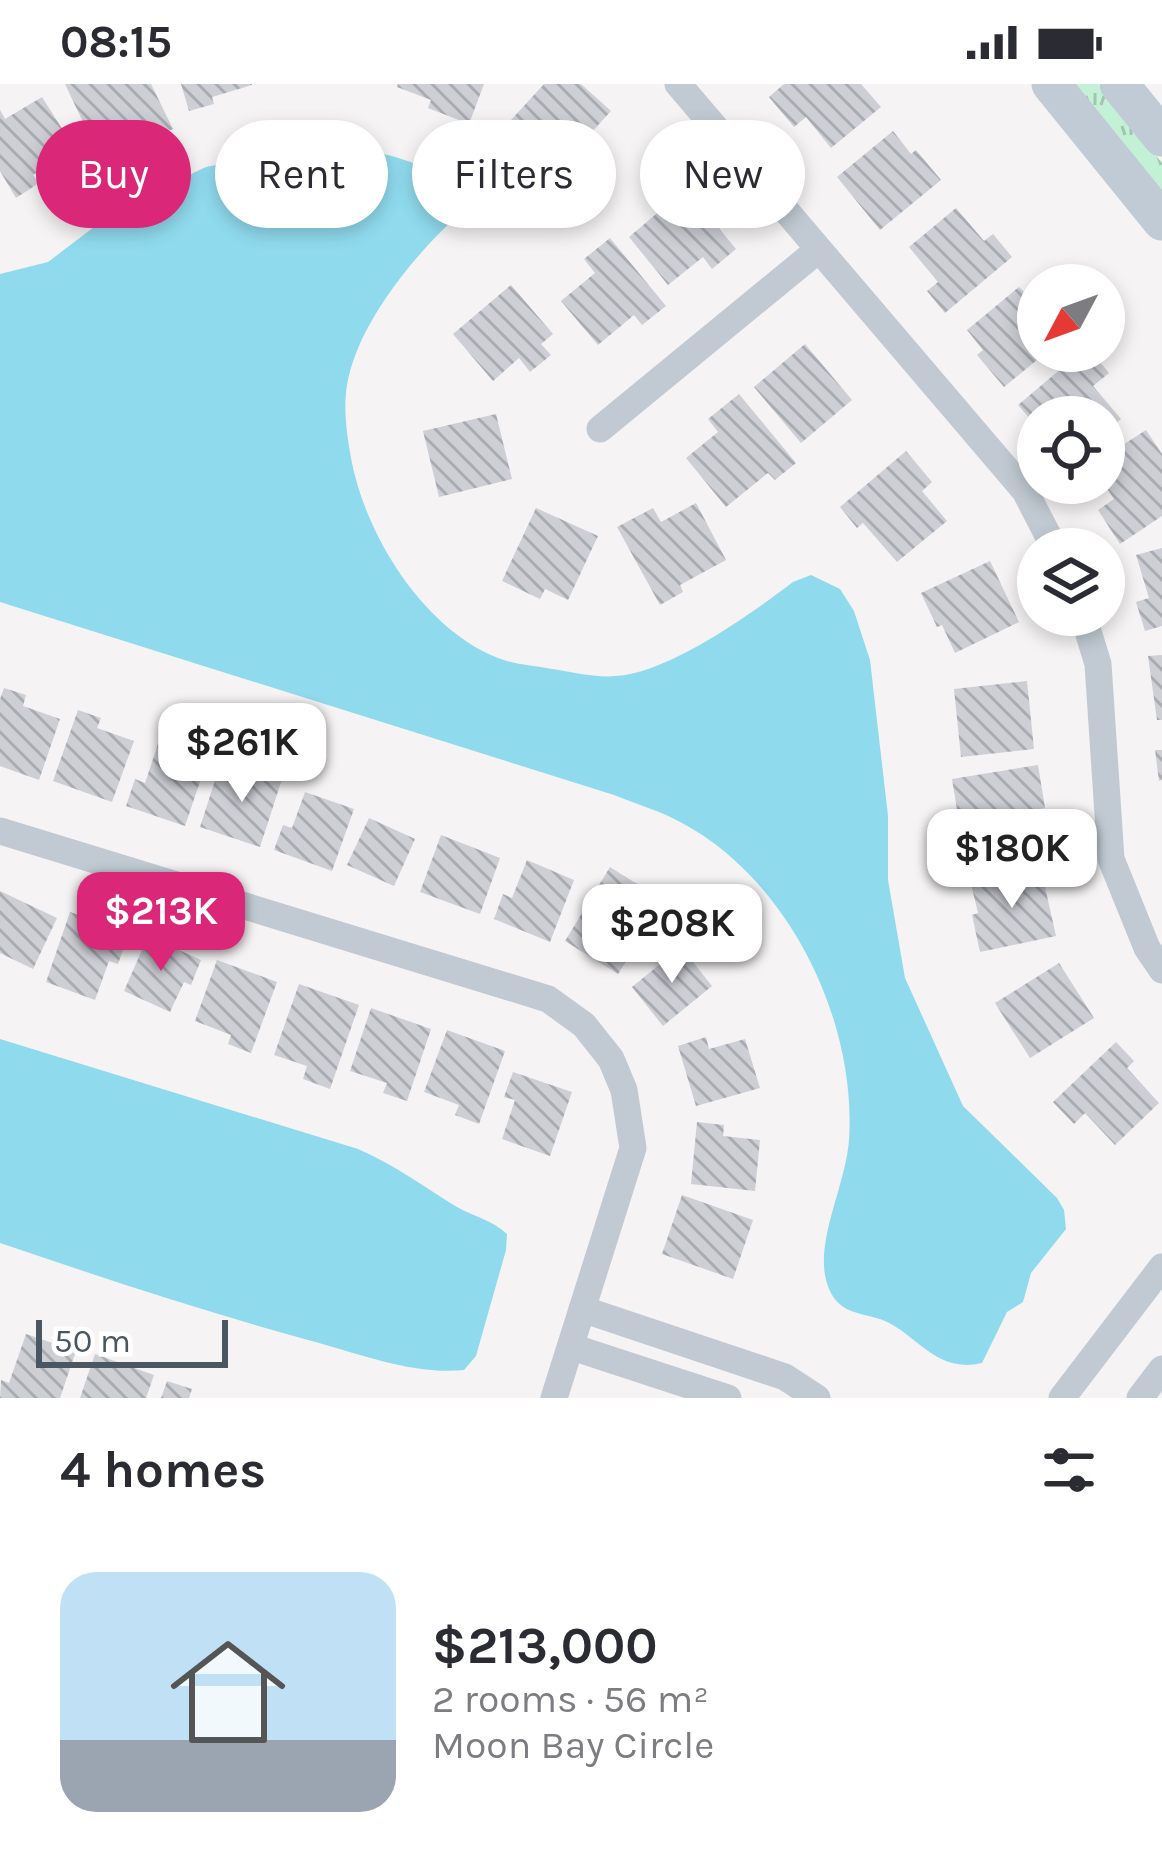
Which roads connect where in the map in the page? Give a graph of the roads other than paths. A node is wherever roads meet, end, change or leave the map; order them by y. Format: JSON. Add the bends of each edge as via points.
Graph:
{"nodes":[{"id":1,"x":678,"y":84,"type":"edge"},
{"id":2,"x":1051,"y":84,"type":"edge"},
{"id":3,"x":1119,"y":84,"type":"edge"},
{"id":4,"x":1162,"y":137,"type":"edge"},
{"id":5,"x":1162,"y":221,"type":"edge"},
{"id":6,"x":818,"y":250,"type":"junction"},
{"id":7,"x":600,"y":429,"type":"dead end"},
{"id":8,"x":1044,"y":528,"type":"edge"},
{"id":9,"x":1089,"y":636,"type":"edge"},
{"id":10,"x":0,"y":831,"type":"edge"},
{"id":11,"x":1162,"y":970,"type":"edge"},
{"id":12,"x":1162,"y":1267,"type":"edge"},
{"id":13,"x":582,"y":1309,"type":"junction"},
{"id":14,"x":572,"y":1347,"type":"junction"},
{"id":15,"x":1162,"y":1369,"type":"edge"},
{"id":16,"x":554,"y":1398,"type":"edge"},
{"id":17,"x":728,"y":1398,"type":"edge"},
{"id":18,"x":817,"y":1398,"type":"edge"},
{"id":19,"x":1062,"y":1398,"type":"edge"},
{"id":20,"x":1140,"y":1398,"type":"edge"}],
"edges":[{"from":1,"to":6,"type":"street"},
{"from":2,"to":5,"type":"street"},
{"from":3,"to":4,"type":"street"},
{"from":6,"to":7,"type":"street"},
{"from":6,"to":8,"type":"street","via":[[1024,491]]},
{"from":9,"to":11,"type":"street","via":[[1111,859]]},
{"from":10,"to":13,"type":"street","via":[[548,999],[584,1025],[624,1090],[633,1148]]},
{"from":12,"to":19,"type":"street"},
{"from":13,"to":14,"type":"street"},
{"from":13,"to":18,"type":"street","via":[[785,1377]]},
{"from":14,"to":16,"type":"street"},
{"from":14,"to":17,"type":"street"},
{"from":15,"to":20,"type":"street"}]}
